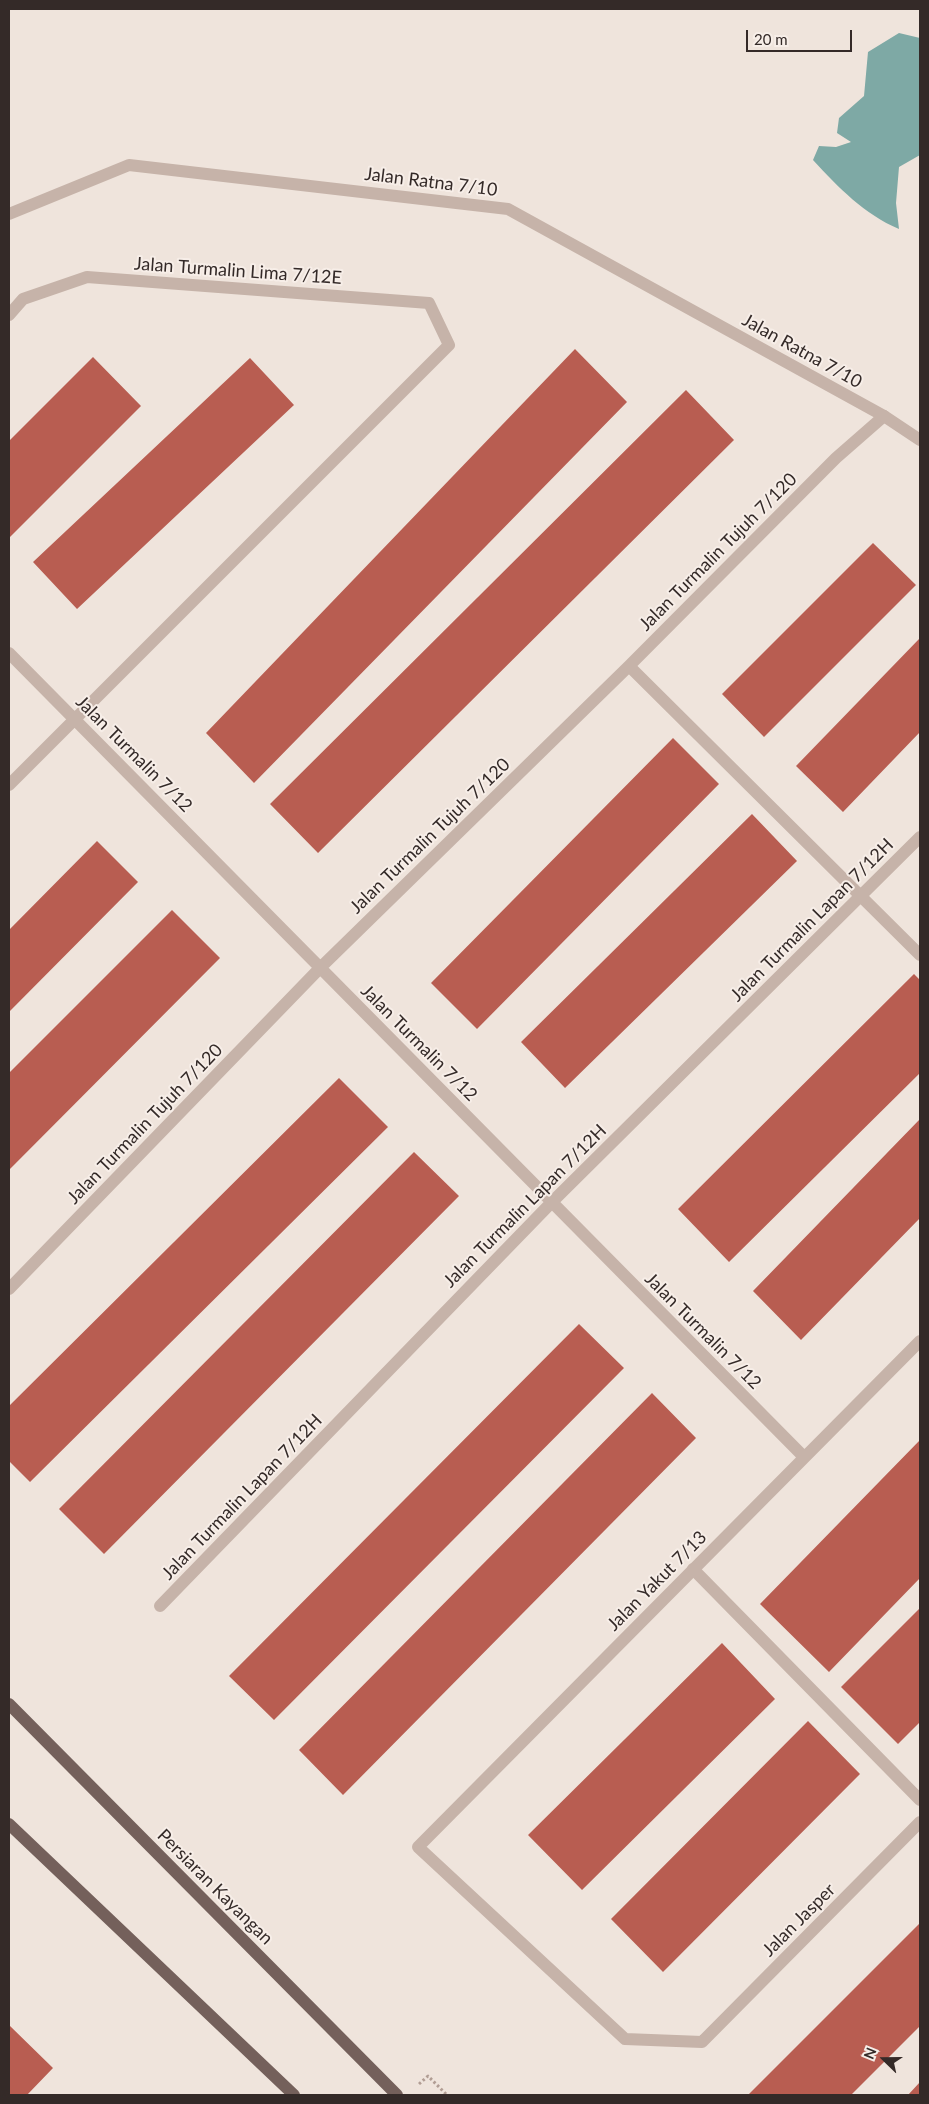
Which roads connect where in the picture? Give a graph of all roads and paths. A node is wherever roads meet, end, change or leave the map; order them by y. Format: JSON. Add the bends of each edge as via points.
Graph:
{"nodes":[{"id":1,"x":9,"y":214,"type":"edge"},
{"id":2,"x":9,"y":315,"type":"edge"},
{"id":3,"x":884,"y":416,"type":"junction"},
{"id":4,"x":920,"y":440,"type":"edge"},
{"id":5,"x":9,"y":652,"type":"edge"},
{"id":6,"x":629,"y":666,"type":"junction"},
{"id":7,"x":74,"y":719,"type":"junction"},
{"id":8,"x":9,"y":785,"type":"edge"},
{"id":9,"x":920,"y":837,"type":"edge"},
{"id":10,"x":860,"y":896,"type":"junction"},
{"id":11,"x":920,"y":955,"type":"edge"},
{"id":12,"x":320,"y":968,"type":"junction"},
{"id":13,"x":552,"y":1202,"type":"junction"},
{"id":14,"x":9,"y":1289,"type":"edge"},
{"id":15,"x":920,"y":1341,"type":"edge"},
{"id":16,"x":804,"y":1457,"type":"junction"},
{"id":17,"x":693,"y":1569,"type":"junction"},
{"id":18,"x":160,"y":1606,"type":"dead end"},
{"id":19,"x":9,"y":1704,"type":"edge"},
{"id":20,"x":920,"y":1800,"type":"edge"},
{"id":21,"x":920,"y":1822,"type":"edge"},
{"id":22,"x":9,"y":1824,"type":"edge"},
{"id":23,"x":702,"y":2042,"type":"joint"},
{"id":24,"x":415,"y":2089,"type":"dead end"},
{"id":25,"x":294,"y":2095,"type":"edge"},
{"id":26,"x":397,"y":2095,"type":"edge"},
{"id":27,"x":447,"y":2095,"type":"edge"}],
"edges":[{"from":1,"to":3,"type":"street","name":"Jalan Ratna 7/10","via":[[129,165],[508,209]]},
{"from":2,"to":7,"type":"street","name":"Jalan Turmalin Lima 7/12E","via":[[23,299],[87,277],[429,303],[449,345]]},
{"from":3,"to":4,"type":"street","name":"Jalan Ratna 7/10"},
{"from":3,"to":6,"type":"street","name":"Jalan Turmalin Tujuh 7/120","via":[[836,458]]},
{"from":5,"to":7,"type":"street","name":"Jalan Turmalin 7/12"},
{"from":6,"to":10,"type":"street"},
{"from":6,"to":12,"type":"street","name":"Jalan Turmalin Tujuh 7/120"},
{"from":7,"to":8,"type":"street"},
{"from":7,"to":12,"type":"street","name":"Jalan Turmalin 7/12"},
{"from":9,"to":10,"type":"street","name":"Jalan Turmalin Lapan 7/12H"},
{"from":10,"to":11,"type":"street"},
{"from":10,"to":13,"type":"street","name":"Jalan Turmalin Lapan 7/12H"},
{"from":12,"to":13,"type":"street","name":"Jalan Turmalin 7/12"},
{"from":12,"to":14,"type":"street","name":"Jalan Turmalin Tujuh 7/120"},
{"from":13,"to":16,"type":"street","name":"Jalan Turmalin 7/12"},
{"from":13,"to":18,"type":"street","name":"Jalan Turmalin Lapan 7/12H"},
{"from":15,"to":16,"type":"street","name":"Jalan Yakut 7/13"},
{"from":16,"to":17,"type":"street","name":"Jalan Yakut 7/13"},
{"from":17,"to":20,"type":"street"},
{"from":17,"to":23,"type":"street","name":"Jalan Yakut 7/13","via":[[418,1847],[625,2040]]},
{"from":19,"to":26,"type":"main road","name":"Persiaran Kayangan"},
{"from":21,"to":23,"type":"street","name":"Jalan Jasper"},
{"from":22,"to":25,"type":"main road"},
{"from":24,"to":27,"type":"path","via":[[428,2076]]}]}
